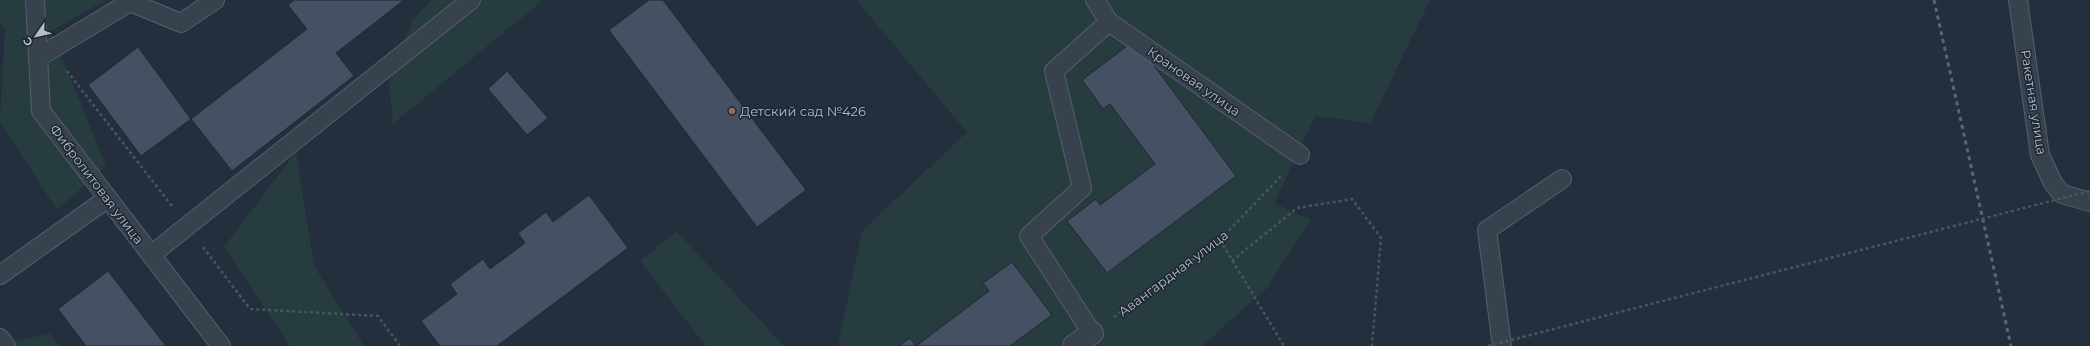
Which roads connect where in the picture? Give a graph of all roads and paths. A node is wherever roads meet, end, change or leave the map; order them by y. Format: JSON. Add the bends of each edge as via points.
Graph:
{"nodes":[{"id":1,"x":35,"y":0,"type":"edge"},
{"id":2,"x":215,"y":0,"type":"edge"},
{"id":3,"x":472,"y":0,"type":"edge"},
{"id":4,"x":1095,"y":0,"type":"edge"},
{"id":5,"x":2018,"y":0,"type":"edge"},
{"id":6,"x":1109,"y":22,"type":"junction"},
{"id":7,"x":39,"y":56,"type":"junction"},
{"id":8,"x":1300,"y":155,"type":"joint"},
{"id":9,"x":1562,"y":179,"type":"dead end"},
{"id":10,"x":2090,"y":191,"type":"edge"},
{"id":11,"x":108,"y":198,"type":"junction"},
{"id":12,"x":2090,"y":202,"type":"edge"},
{"id":13,"x":1220,"y":240,"type":"junction"},
{"id":14,"x":151,"y":255,"type":"junction"},
{"id":15,"x":1232,"y":261,"type":"junction"},
{"id":16,"x":0,"y":274,"type":"edge"},
{"id":17,"x":1092,"y":332,"type":"junction"},
{"id":18,"x":0,"y":338,"type":"edge"},
{"id":19,"x":6,"y":346,"type":"edge"},
{"id":20,"x":221,"y":346,"type":"edge"},
{"id":21,"x":1074,"y":346,"type":"edge"},
{"id":22,"x":1284,"y":346,"type":"edge"},
{"id":23,"x":1372,"y":346,"type":"edge"},
{"id":24,"x":1488,"y":346,"type":"edge"},
{"id":25,"x":1502,"y":346,"type":"edge"}],
"edges":[{"from":1,"to":7,"type":"lane","name":"Фибролитовая улица"},
{"from":2,"to":7,"type":"lane","via":[[181,23],[130,2]]},
{"from":3,"to":14,"type":"lane"},
{"from":4,"to":6,"type":"lane","name":"Крановая улица"},
{"from":5,"to":12,"type":"lane","name":"Ракетная улица","via":[[2040,155],[2053,183],[2062,194]]},
{"from":6,"to":8,"type":"lane","name":"Крановая улица"},
{"from":6,"to":17,"type":"lane","via":[[1054,72],[1082,188],[1029,236]]},
{"from":7,"to":11,"type":"lane","name":"Фибролитовая улица","via":[[41,111]]},
{"from":8,"to":13,"type":"path","name":"Авангардная улица"},
{"from":9,"to":25,"type":"lane","via":[[1487,230]]},
{"from":10,"to":24,"type":"path","bridge":true},
{"from":11,"to":14,"type":"lane","name":"Фибролитовая улица"},
{"from":11,"to":16,"type":"lane"},
{"from":13,"to":15,"type":"path"},
{"from":13,"to":17,"type":"path","name":"Авангардная улица"},
{"from":14,"to":20,"type":"lane","name":"Фибролитовая улица"},
{"from":15,"to":22,"type":"path"},
{"from":15,"to":23,"type":"path","via":[[1297,208],[1352,199],[1380,238]]},
{"from":17,"to":21,"type":"street"},
{"from":18,"to":19,"type":"lane"}]}
